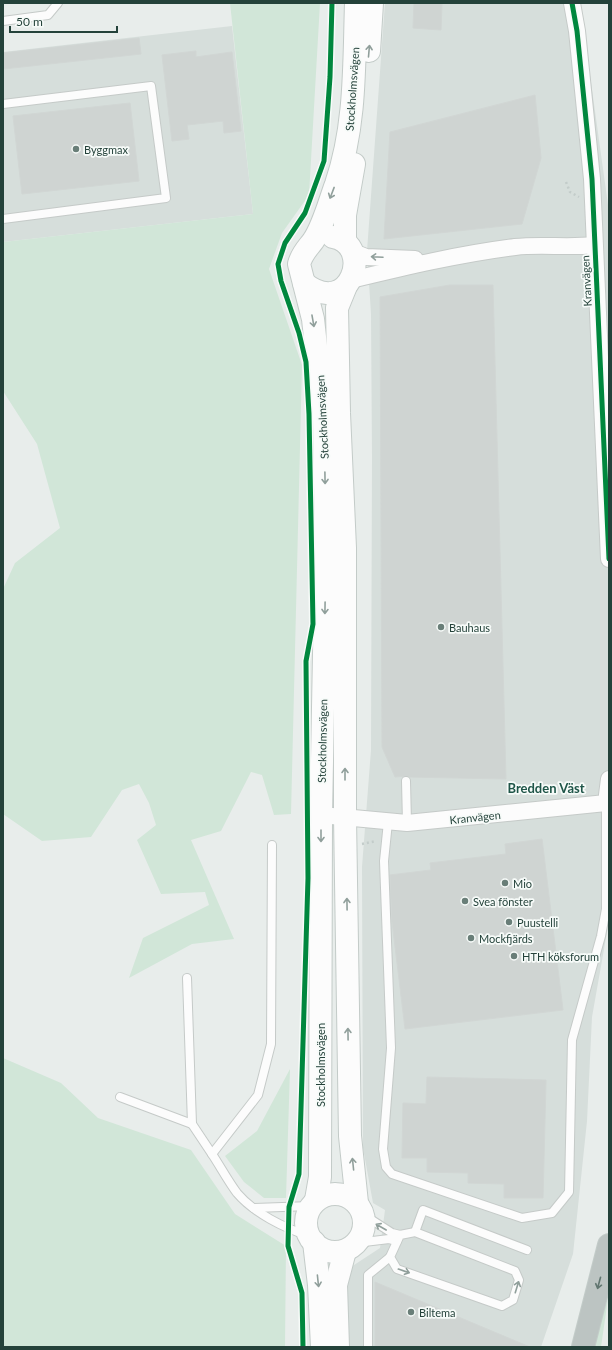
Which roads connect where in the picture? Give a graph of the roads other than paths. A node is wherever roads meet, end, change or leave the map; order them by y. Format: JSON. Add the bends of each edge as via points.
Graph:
{"nodes":[{"id":1,"x":58,"y":3,"type":"edge"},
{"id":2,"x":356,"y":3,"type":"edge"},
{"id":3,"x":372,"y":3,"type":"edge"},
{"id":4,"x":572,"y":3,"type":"edge"},
{"id":5,"x":3,"y":21,"type":"edge"},
{"id":6,"x":3,"y":104,"type":"edge"},
{"id":7,"x":3,"y":220,"type":"edge"},
{"id":8,"x":313,"y":240,"type":"junction"},
{"id":9,"x":594,"y":245,"type":"junction"},
{"id":10,"x":348,"y":247,"type":"junction"},
{"id":11,"x":430,"y":260,"type":"junction"},
{"id":12,"x":304,"y":283,"type":"junction"},
{"id":13,"x":348,"y":283,"type":"junction"},
{"id":14,"x":609,"y":559,"type":"edge"},
{"id":15,"x":609,"y":779,"type":"edge"},
{"id":16,"x":406,"y":781,"type":"dead end"},
{"id":17,"x":606,"y":803,"type":"junction"},
{"id":18,"x":321,"y":815,"type":"junction"},
{"id":19,"x":345,"y":817,"type":"junction"},
{"id":20,"x":388,"y":822,"type":"junction"},
{"id":21,"x":407,"y":824,"type":"junction"},
{"id":22,"x":272,"y":845,"type":"dead end"},
{"id":23,"x":187,"y":978,"type":"dead end"},
{"id":24,"x":120,"y":1096,"type":"dead end"},
{"id":25,"x":192,"y":1124,"type":"junction"},
{"id":26,"x":212,"y":1154,"type":"junction"},
{"id":27,"x":314,"y":1203,"type":"junction"},
{"id":28,"x":253,"y":1208,"type":"junction"},
{"id":29,"x":360,"y":1209,"type":"junction"},
{"id":30,"x":415,"y":1232,"type":"junction"},
{"id":31,"x":398,"y":1238,"type":"junction"},
{"id":32,"x":311,"y":1239,"type":"junction"},
{"id":33,"x":609,"y":1245,"type":"edge"},
{"id":34,"x":350,"y":1247,"type":"junction"},
{"id":35,"x":527,"y":1250,"type":"dead end"},
{"id":36,"x":390,"y":1258,"type":"junction"},
{"id":37,"x":322,"y":1347,"type":"edge"},
{"id":38,"x":338,"y":1347,"type":"edge"},
{"id":39,"x":368,"y":1347,"type":"edge"},
{"id":40,"x":583,"y":1347,"type":"edge"}],
"edges":[{"from":1,"to":5,"type":"lane","via":[[48,15]]},
{"from":2,"to":8,"type":"main road","name":"Stockholmsvägen","one_way":true,"via":[[348,144],[336,184]]},
{"from":10,"to":3,"type":"main road","name":"Stockholmsvägen","one_way":true,"via":[[344,215],[365,98]]},
{"from":4,"to":9,"type":"street","name":"Kranvägen","via":[[592,179]]},
{"from":6,"to":7,"type":"lane","via":[[151,86],[166,198]]},
{"from":8,"to":10,"type":"main road","via":[[330,236]]},
{"from":8,"to":12,"type":"main road","name":"Stockholmsvägen","via":[[301,255],[299,264]]},
{"from":9,"to":11,"type":"street","via":[[517,247]]},
{"from":9,"to":14,"type":"street","name":"Kranvägen"},
{"from":11,"to":10,"type":"street","one_way":true,"via":[[366,256]]},
{"from":10,"to":13,"type":"main road","name":"Stockholmsvägen","via":[[355,263]]},
{"from":11,"to":13,"type":"street"},
{"from":12,"to":13,"type":"main road","via":[[323,293],[332,293]]},
{"from":12,"to":18,"type":"main road","name":"Stockholmsvägen","one_way":true,"via":[[313,319],[324,418],[326,546]]},
{"from":19,"to":13,"type":"main road","name":"Stockholmsvägen","one_way":true,"via":[[345,548],[337,308]]},
{"from":15,"to":17,"type":"street"},
{"from":16,"to":21,"type":"lane"},
{"from":17,"to":20,"type":"lane","via":[[606,909],[572,1040],[569,1192],[552,1213],[522,1218],[392,1174],[386,1167],[383,1149],[391,1048],[384,861]]},
{"from":17,"to":21,"type":"street","name":"Kranvägen"},
{"from":18,"to":19,"type":"street","name":"Kranvägen"},
{"from":18,"to":27,"type":"main road","name":"Stockholmsvägen","one_way":true,"via":[[320,1177]]},
{"from":19,"to":20,"type":"street","name":"Kranvägen"},
{"from":29,"to":19,"type":"main road","name":"Stockholmsvägen","one_way":true,"via":[[350,1136]]},
{"from":20,"to":21,"type":"street","name":"Kranvägen"},
{"from":22,"to":26,"type":"lane","via":[[271,1044],[258,1095]]},
{"from":23,"to":25,"type":"lane"},
{"from":24,"to":25,"type":"lane"},
{"from":25,"to":26,"type":"lane"},
{"from":26,"to":28,"type":"lane","via":[[237,1193]]},
{"from":27,"to":28,"type":"lane"},
{"from":27,"to":29,"type":"main road","via":[[331,1194],[338,1194],[351,1198]]},
{"from":27,"to":32,"type":"main road","name":"Stockholmsvägen","via":[[306,1221]]},
{"from":28,"to":32,"type":"lane"},
{"from":31,"to":29,"type":"lane","one_way":true},
{"from":29,"to":34,"type":"main road","name":"Stockholmsvägen","via":[[364,1230]]},
{"from":30,"to":31,"type":"lane"},
{"from":30,"to":35,"type":"lane","via":[[423,1210]]},
{"from":36,"to":30,"type":"lane","one_way":true,"via":[[397,1269],[502,1306],[513,1300],[519,1280],[515,1271]]},
{"from":31,"to":34,"type":"lane"},
{"from":31,"to":36,"type":"lane"},
{"from":32,"to":34,"type":"main road","via":[[327,1251]]},
{"from":32,"to":37,"type":"main road","name":"Stockholmsvägen","one_way":true,"via":[[319,1285]]},
{"from":33,"to":40,"type":"highway","one_way":true},
{"from":34,"to":38,"type":"main road","name":"Stockholmsvägen","via":[[336,1285]]},
{"from":36,"to":39,"type":"lane","via":[[368,1275]]}]}
